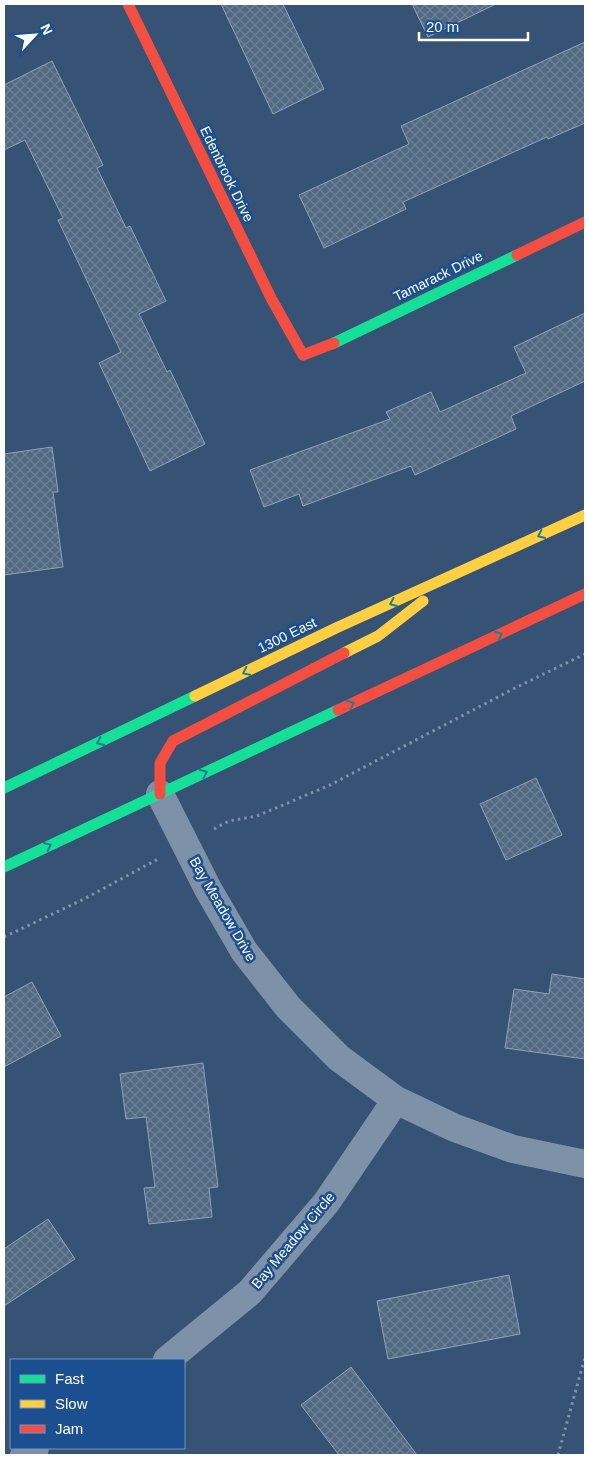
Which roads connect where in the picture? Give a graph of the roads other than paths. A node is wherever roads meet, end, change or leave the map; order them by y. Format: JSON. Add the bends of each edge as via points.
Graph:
{"nodes":[{"id":1,"x":128,"y":4,"type":"edge"},
{"id":2,"x":585,"y":222,"type":"edge"},
{"id":3,"x":303,"y":355,"type":"joint"},
{"id":4,"x":585,"y":515,"type":"edge"},
{"id":5,"x":460,"y":573,"type":"junction"},
{"id":6,"x":585,"y":594,"type":"edge"},
{"id":7,"x":4,"y":788,"type":"edge"},
{"id":8,"x":160,"y":794,"type":"junction"},
{"id":9,"x":4,"y":867,"type":"edge"},
{"id":10,"x":396,"y":1100,"type":"junction"},
{"id":11,"x":585,"y":1164,"type":"edge"},
{"id":12,"x":168,"y":1359,"type":"edge"}],
"edges":[{"from":1,"to":3,"type":"main road","name":"Edenbrook Drive","via":[[271,298]]},
{"from":2,"to":3,"type":"main road","name":"Tamarack Drive"},
{"from":4,"to":5,"type":"main road","name":"1300 East","one_way":true},
{"from":5,"to":7,"type":"main road","name":"1300 East","one_way":true,"via":[[336,628]]},
{"from":5,"to":8,"type":"main road","via":[[378,636],[173,740],[160,762]]},
{"from":8,"to":6,"type":"main road","one_way":true},
{"from":9,"to":8,"type":"main road","one_way":true},
{"from":8,"to":10,"type":"street","name":"Bay Meadow Drive","via":[[244,951],[288,1007],[338,1058]]},
{"from":10,"to":11,"type":"street","name":"Bay Meadow Drive","via":[[455,1128],[513,1149]]},
{"from":10,"to":12,"type":"street","name":"Bay Meadow Circle","via":[[326,1203],[250,1292]]}]}
